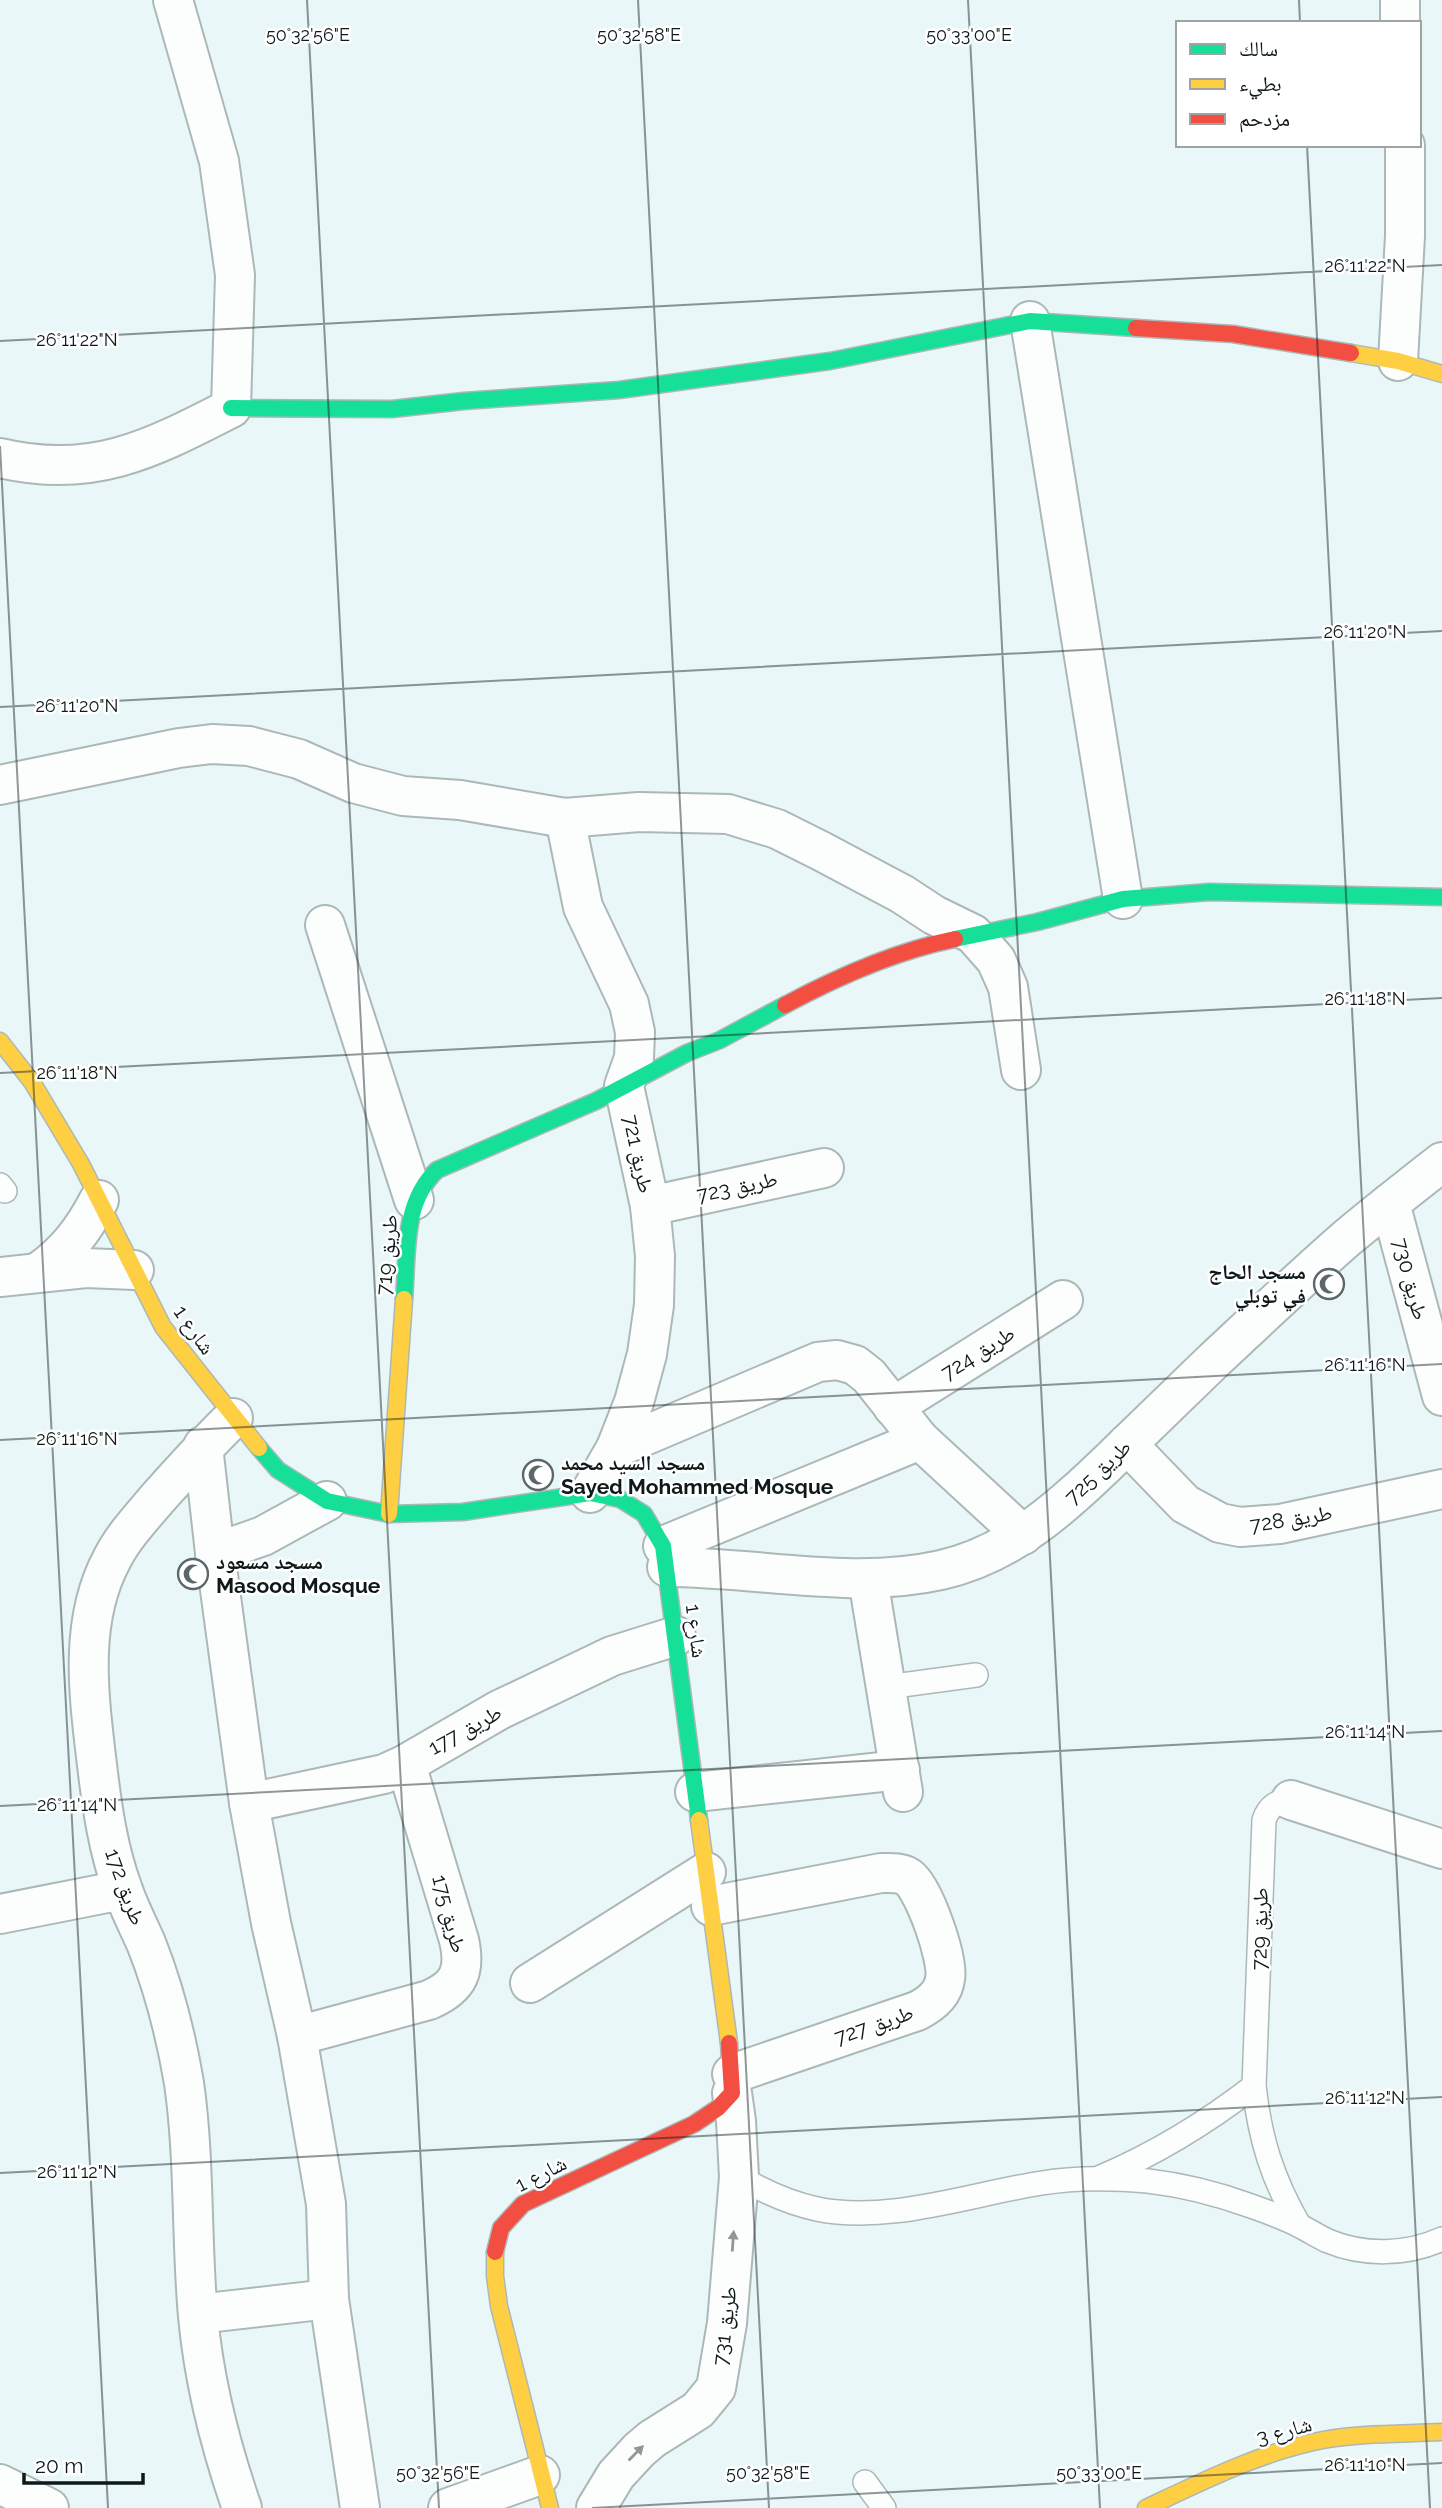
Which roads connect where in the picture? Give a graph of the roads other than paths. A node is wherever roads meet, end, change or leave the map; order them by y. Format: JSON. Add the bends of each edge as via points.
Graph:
{"nodes":[{"id":1,"x":173,"y":0,"type":"edge"},
{"id":2,"x":1399,"y":0,"type":"edge"},
{"id":3,"x":1400,"y":21,"type":"edge"},
{"id":4,"x":1405,"y":147,"type":"edge"},
{"id":5,"x":1030,"y":321,"type":"junction"},
{"id":6,"x":1398,"y":361,"type":"junction"},
{"id":7,"x":1442,"y":374,"type":"edge"},
{"id":8,"x":231,"y":408,"type":"junction"},
{"id":9,"x":0,"y":458,"type":"edge"},
{"id":10,"x":0,"y":785,"type":"edge"},
{"id":11,"x":565,"y":818,"type":"junction"},
{"id":12,"x":1442,"y":897,"type":"edge"},
{"id":13,"x":1123,"y":899,"type":"junction"},
{"id":14,"x":326,"y":925,"type":"dead end"},
{"id":15,"x":973,"y":934,"type":"junction"},
{"id":16,"x":0,"y":1041,"type":"edge"},
{"id":17,"x":1021,"y":1070,"type":"dead end"},
{"id":18,"x":624,"y":1086,"type":"junction"},
{"id":19,"x":1442,"y":1162,"type":"edge"},
{"id":20,"x":824,"y":1168,"type":"dead end"},
{"id":21,"x":99,"y":1200,"type":"junction"},
{"id":22,"x":414,"y":1200,"type":"junction"},
{"id":23,"x":1390,"y":1203,"type":"junction"},
{"id":24,"x":650,"y":1206,"type":"junction"},
{"id":25,"x":134,"y":1270,"type":"junction"},
{"id":26,"x":40,"y":1271,"type":"junction"},
{"id":27,"x":0,"y":1277,"type":"edge"},
{"id":28,"x":1063,"y":1300,"type":"dead end"},
{"id":29,"x":1440,"y":1384,"type":"edge"},
{"id":30,"x":893,"y":1407,"type":"junction"},
{"id":31,"x":233,"y":1418,"type":"junction"},
{"id":32,"x":920,"y":1440,"type":"junction"},
{"id":33,"x":1127,"y":1444,"type":"junction"},
{"id":34,"x":203,"y":1446,"type":"junction"},
{"id":35,"x":616,"y":1448,"type":"junction"},
{"id":36,"x":1442,"y":1489,"type":"edge"},
{"id":37,"x":590,"y":1493,"type":"junction"},
{"id":38,"x":327,"y":1501,"type":"junction"},
{"id":39,"x":389,"y":1514,"type":"junction"},
{"id":40,"x":1023,"y":1535,"type":"junction"},
{"id":41,"x":215,"y":1553,"type":"junction"},
{"id":42,"x":665,"y":1557,"type":"junction"},
{"id":43,"x":868,"y":1579,"type":"junction"},
{"id":44,"x":676,"y":1636,"type":"junction"},
{"id":45,"x":976,"y":1675,"type":"dead end"},
{"id":46,"x":887,"y":1687,"type":"junction"},
{"id":47,"x":406,"y":1764,"type":"junction"},
{"id":48,"x":695,"y":1792,"type":"junction"},
{"id":49,"x":1291,"y":1800,"type":"joint"},
{"id":50,"x":249,"y":1803,"type":"junction"},
{"id":51,"x":1442,"y":1849,"type":"edge"},
{"id":52,"x":708,"y":1889,"type":"junction"},
{"id":53,"x":122,"y":1890,"type":"junction"},
{"id":54,"x":0,"y":1914,"type":"edge"},
{"id":55,"x":530,"y":1983,"type":"dead end"},
{"id":56,"x":297,"y":2036,"type":"junction"},
{"id":57,"x":732,"y":2083,"type":"junction"},
{"id":58,"x":1254,"y":2086,"type":"junction"},
{"id":59,"x":738,"y":2177,"type":"junction"},
{"id":60,"x":1096,"y":2179,"type":"junction"},
{"id":61,"x":1299,"y":2225,"type":"junction"},
{"id":62,"x":1442,"y":2239,"type":"edge"},
{"id":63,"x":329,"y":2299,"type":"junction"},
{"id":64,"x":198,"y":2314,"type":"junction"},
{"id":65,"x":1442,"y":2432,"type":"edge"},
{"id":66,"x":865,"y":2482,"type":"dead end"},
{"id":67,"x":0,"y":2484,"type":"edge"},
{"id":68,"x":545,"y":2491,"type":"edge"},
{"id":69,"x":49,"y":2508,"type":"edge"},
{"id":70,"x":242,"y":2508,"type":"edge"},
{"id":71,"x":360,"y":2508,"type":"edge"},
{"id":72,"x":448,"y":2508,"type":"edge"},
{"id":73,"x":597,"y":2508,"type":"edge"},
{"id":74,"x":884,"y":2508,"type":"edge"},
{"id":75,"x":1146,"y":2508,"type":"edge"}],
"edges":[{"from":1,"to":8,"type":"street","via":[[219,161],[235,275]]},
{"from":2,"to":3,"type":"street"},
{"from":4,"to":6,"type":"street"},
{"from":5,"to":6,"type":"street","via":[[1233,334]]},
{"from":5,"to":8,"type":"street","via":[[830,361],[619,390],[392,409]]},
{"from":5,"to":13,"type":"street"},
{"from":6,"to":7,"type":"street"},
{"from":8,"to":9,"type":"street","via":[[176,436],[105,461],[56,466]]},
{"from":10,"to":11,"type":"street","via":[[179,748],[249,746],[403,796],[460,800]]},
{"from":11,"to":15,"type":"street","via":[[639,812],[728,814],[777,829],[821,850]]},
{"from":11,"to":18,"type":"street","name":"طريق 721","via":[[583,906],[629,1004],[634,1058]]},
{"from":12,"to":13,"type":"street","name":"طريق 719","via":[[1209,892]]},
{"from":13,"to":15,"type":"street","name":"طريق 719"},
{"from":14,"to":22,"type":"street"},
{"from":15,"to":17,"type":"street","via":[[996,960],[1008,986]]},
{"from":15,"to":18,"type":"street","name":"طريق 719","via":[[853,972]]},
{"from":16,"to":21,"type":"street","name":"شارع 1","via":[[32,1082]]},
{"from":18,"to":22,"type":"street","name":"طريق 719","via":[[437,1170]]},
{"from":18,"to":24,"type":"street","name":"طريق 721"},
{"from":19,"to":23,"type":"street","name":"طريق 725"},
{"from":20,"to":24,"type":"street","name":"طريق 723"},
{"from":21,"to":25,"type":"street","name":"شارع 1"},
{"from":21,"to":26,"type":"street","via":[[74,1241]]},
{"from":22,"to":39,"type":"street","name":"طريق 719"},
{"from":23,"to":29,"type":"street","name":"طريق 730"},
{"from":23,"to":33,"type":"street","name":"طريق 725"},
{"from":24,"to":35,"type":"street","name":"طريق 721","via":[[654,1305],[647,1354]]},
{"from":25,"to":26,"type":"street"},
{"from":25,"to":31,"type":"street","name":"شارع 1","via":[[163,1327]]},
{"from":26,"to":27,"type":"street"},
{"from":28,"to":30,"type":"street","name":"طريق 724"},
{"from":30,"to":32,"type":"street"},
{"from":30,"to":35,"type":"street","via":[[855,1364],[818,1362]]},
{"from":31,"to":34,"type":"street","name":"طريق 172"},
{"from":31,"to":38,"type":"street","name":"شارع 1","via":[[278,1470]]},
{"from":32,"to":40,"type":"street"},
{"from":32,"to":42,"type":"street"},
{"from":33,"to":36,"type":"street","name":"طريق 728","via":[[1185,1504],[1220,1523],[1240,1527],[1280,1524]]},
{"from":33,"to":40,"type":"street","name":"طريق 725","via":[[1065,1505]]},
{"from":34,"to":41,"type":"street"},
{"from":34,"to":53,"type":"street","name":"طريق 172","via":[[111,1560],[89,1643],[88,1687],[108,1841]]},
{"from":35,"to":37,"type":"street","name":"طريق 721"},
{"from":37,"to":39,"type":"street","name":"شارع 1","via":[[463,1512]]},
{"from":37,"to":42,"type":"street","name":"شارع 1","via":[[620,1499],[644,1514]]},
{"from":38,"to":39,"type":"street","name":"شارع 1"},
{"from":38,"to":41,"type":"street","via":[[263,1536]]},
{"from":40,"to":43,"type":"street","name":"طريق 725","via":[[944,1570]]},
{"from":41,"to":50,"type":"street"},
{"from":42,"to":43,"type":"street","name":"طريق 725","via":[[702,1567]]},
{"from":42,"to":44,"type":"street","name":"شارع 1"},
{"from":43,"to":46,"type":"street"},
{"from":44,"to":47,"type":"street","name":"طريق 177","via":[[612,1656],[522,1699]]},
{"from":44,"to":48,"type":"street","name":"شارع 1"},
{"from":45,"to":46,"type":"lane"},
{"from":46,"to":48,"type":"street","via":[[902,1781]]},
{"from":47,"to":50,"type":"street","name":"طريق 177","via":[[384,1774]]},
{"from":47,"to":56,"type":"street","name":"طريق 175","via":[[459,1940],[462,1969],[455,1983],[429,2000]]},
{"from":48,"to":52,"type":"street","name":"شارع 1"},
{"from":49,"to":51,"type":"street","name":"طريق 729"},
{"from":49,"to":58,"type":"lane","name":"طريق 729","via":[[1274,1804],[1264,1820]]},
{"from":50,"to":56,"type":"street"},
{"from":52,"to":55,"type":"street"},
{"from":52,"to":57,"type":"street","name":"شارع 1"},
{"from":52,"to":57,"type":"street","name":"طريق 727","via":[[895,1872],[917,1886],[946,1966],[940,1994],[930,2004]]},
{"from":53,"to":54,"type":"street"},
{"from":53,"to":64,"type":"street","name":"طريق 172","via":[[155,1969],[180,2062],[189,2122]]},
{"from":56,"to":63,"type":"street","via":[[326,2204]]},
{"from":57,"to":59,"type":"street","name":"طريق 731"},
{"from":57,"to":68,"type":"street","name":"شارع 1","via":[[718,2108],[694,2124],[523,2204],[503,2222],[495,2247],[496,2278]]},
{"from":58,"to":60,"type":"lane","via":[[1179,2139]]},
{"from":58,"to":61,"type":"lane","name":"طريق 729","via":[[1267,2158]]},
{"from":59,"to":60,"type":"lane","via":[[790,2202],[846,2213],[903,2209],[1044,2182]]},
{"from":73,"to":59,"type":"street","name":"طريق 731","one_way":true,"via":[[616,2474],[639,2450],[698,2410],[716,2388],[727,2323]]},
{"from":60,"to":61,"type":"lane","via":[[1149,2181],[1200,2190]]},
{"from":61,"to":62,"type":"lane","via":[[1328,2241],[1360,2250],[1394,2252]]},
{"from":63,"to":64,"type":"street"},
{"from":63,"to":71,"type":"street"},
{"from":64,"to":70,"type":"street","name":"طريق 172","via":[[215,2424]]},
{"from":65,"to":75,"type":"street","name":"شارع 3","via":[[1380,2434],[1310,2444],[1227,2469]]},
{"from":66,"to":74,"type":"lane"},
{"from":67,"to":69,"type":"street"},
{"from":68,"to":72,"type":"street"}]}
